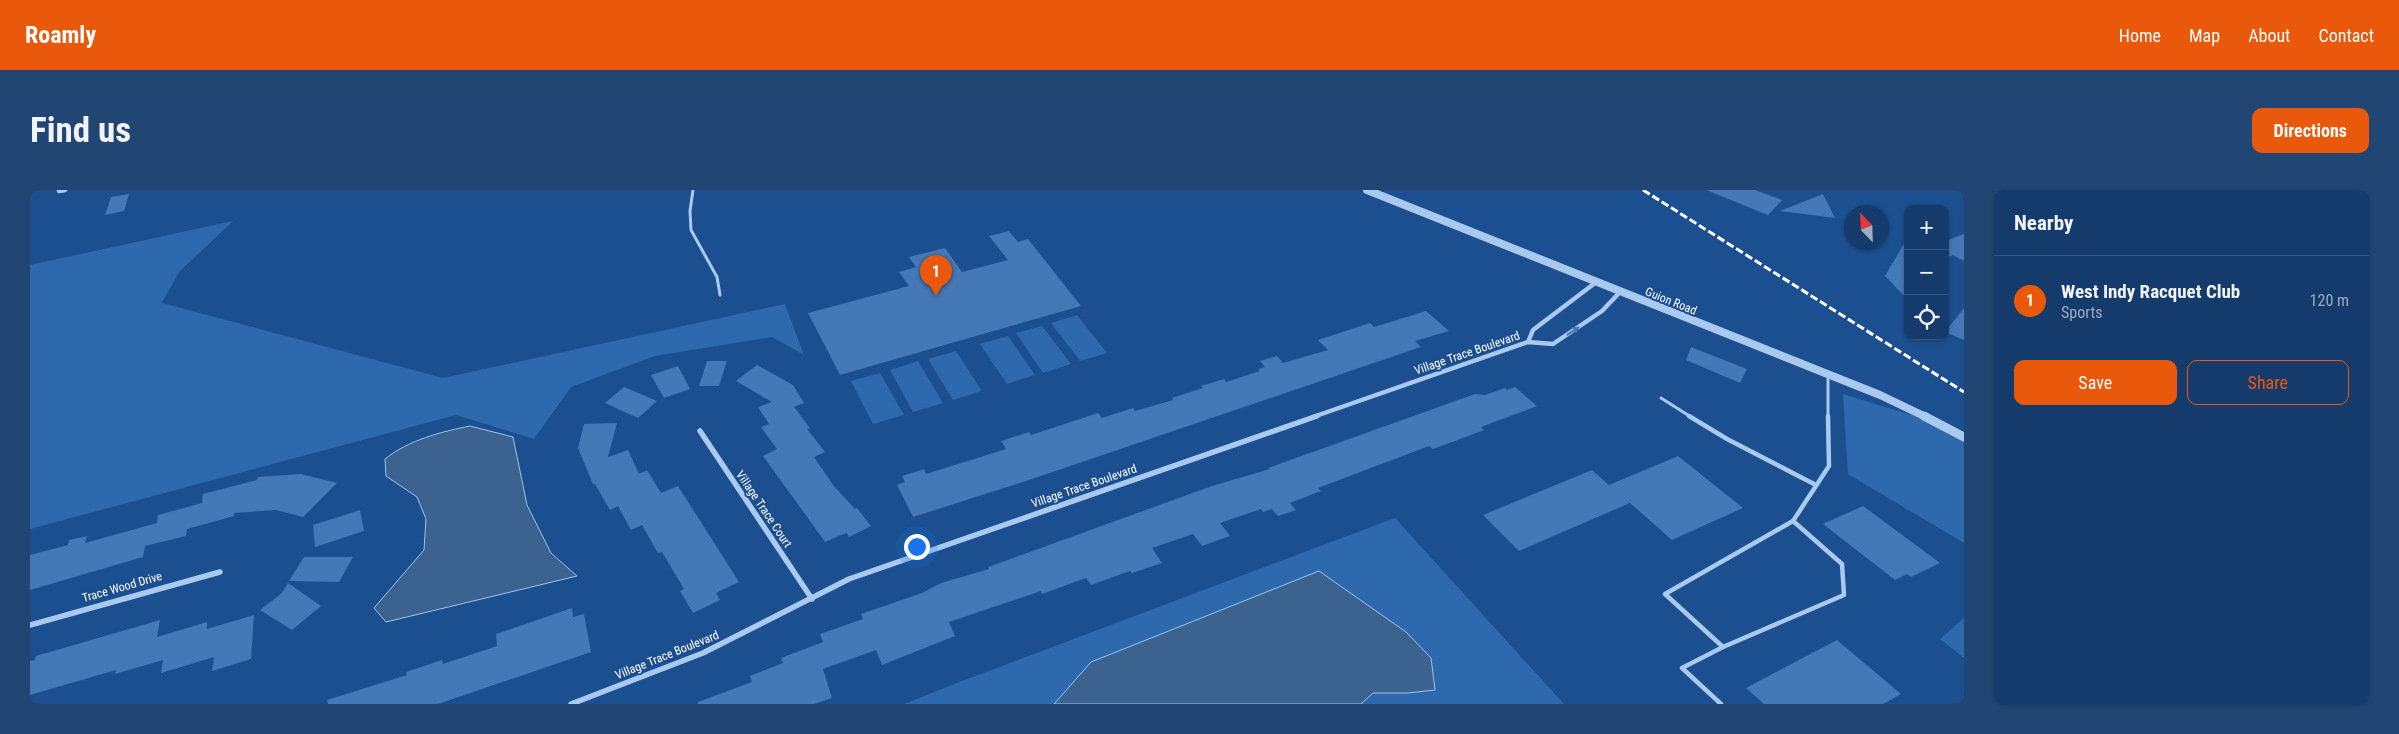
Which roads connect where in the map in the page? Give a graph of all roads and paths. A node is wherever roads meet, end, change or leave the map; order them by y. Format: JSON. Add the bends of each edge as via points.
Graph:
{"nodes":[{"id":1,"x":65,"y":190,"type":"edge"},
{"id":2,"x":693,"y":190,"type":"edge"},
{"id":3,"x":1367,"y":190,"type":"edge"},
{"id":4,"x":59,"y":191,"type":"edge"},
{"id":5,"x":1595,"y":283,"type":"junction"},
{"id":6,"x":1620,"y":292,"type":"junction"},
{"id":7,"x":720,"y":295,"type":"dead end"},
{"id":8,"x":1528,"y":342,"type":"junction"},
{"id":9,"x":1828,"y":374,"type":"junction"},
{"id":10,"x":1661,"y":398,"type":"dead end"},
{"id":11,"x":700,"y":431,"type":"dead end"},
{"id":12,"x":1964,"y":437,"type":"edge"},
{"id":13,"x":1816,"y":485,"type":"junction"},
{"id":14,"x":1793,"y":521,"type":"junction"},
{"id":15,"x":220,"y":572,"type":"dead end"},
{"id":16,"x":812,"y":599,"type":"junction"},
{"id":17,"x":30,"y":625,"type":"edge"},
{"id":18,"x":1723,"y":647,"type":"junction"},
{"id":19,"x":571,"y":704,"type":"edge"},
{"id":20,"x":1721,"y":704,"type":"edge"}],
"edges":[{"from":1,"to":4,"type":"street"},
{"from":2,"to":7,"type":"lane","via":[[691,230],[717,277]]},
{"from":3,"to":5,"type":"street","name":"Guion Road"},
{"from":5,"to":6,"type":"street","name":"Guion Road"},
{"from":5,"to":8,"type":"street","name":"Village Trace Boulevard","via":[[1533,330]]},
{"from":8,"to":6,"type":"street","one_way":true,"via":[[1553,344],[1602,311]]},
{"from":6,"to":9,"type":"street","name":"Guion Road"},
{"from":8,"to":16,"type":"street","name":"Village Trace Boulevard","via":[[849,579]]},
{"from":9,"to":12,"type":"street","name":"Guion Road","via":[[1901,404]]},
{"from":9,"to":13,"type":"lane","via":[[1829,466]]},
{"from":10,"to":13,"type":"lane","via":[[1727,439]]},
{"from":11,"to":16,"type":"street","name":"Village Trace Court"},
{"from":13,"to":14,"type":"lane"},
{"from":14,"to":18,"type":"lane","via":[[1665,594]]},
{"from":14,"to":18,"type":"lane","via":[[1842,564],[1844,595]]},
{"from":15,"to":17,"type":"street","name":"Trace Wood Drive"},
{"from":16,"to":19,"type":"street","name":"Village Trace Boulevard","via":[[703,653]]},
{"from":18,"to":20,"type":"lane","via":[[1682,668]]}]}
